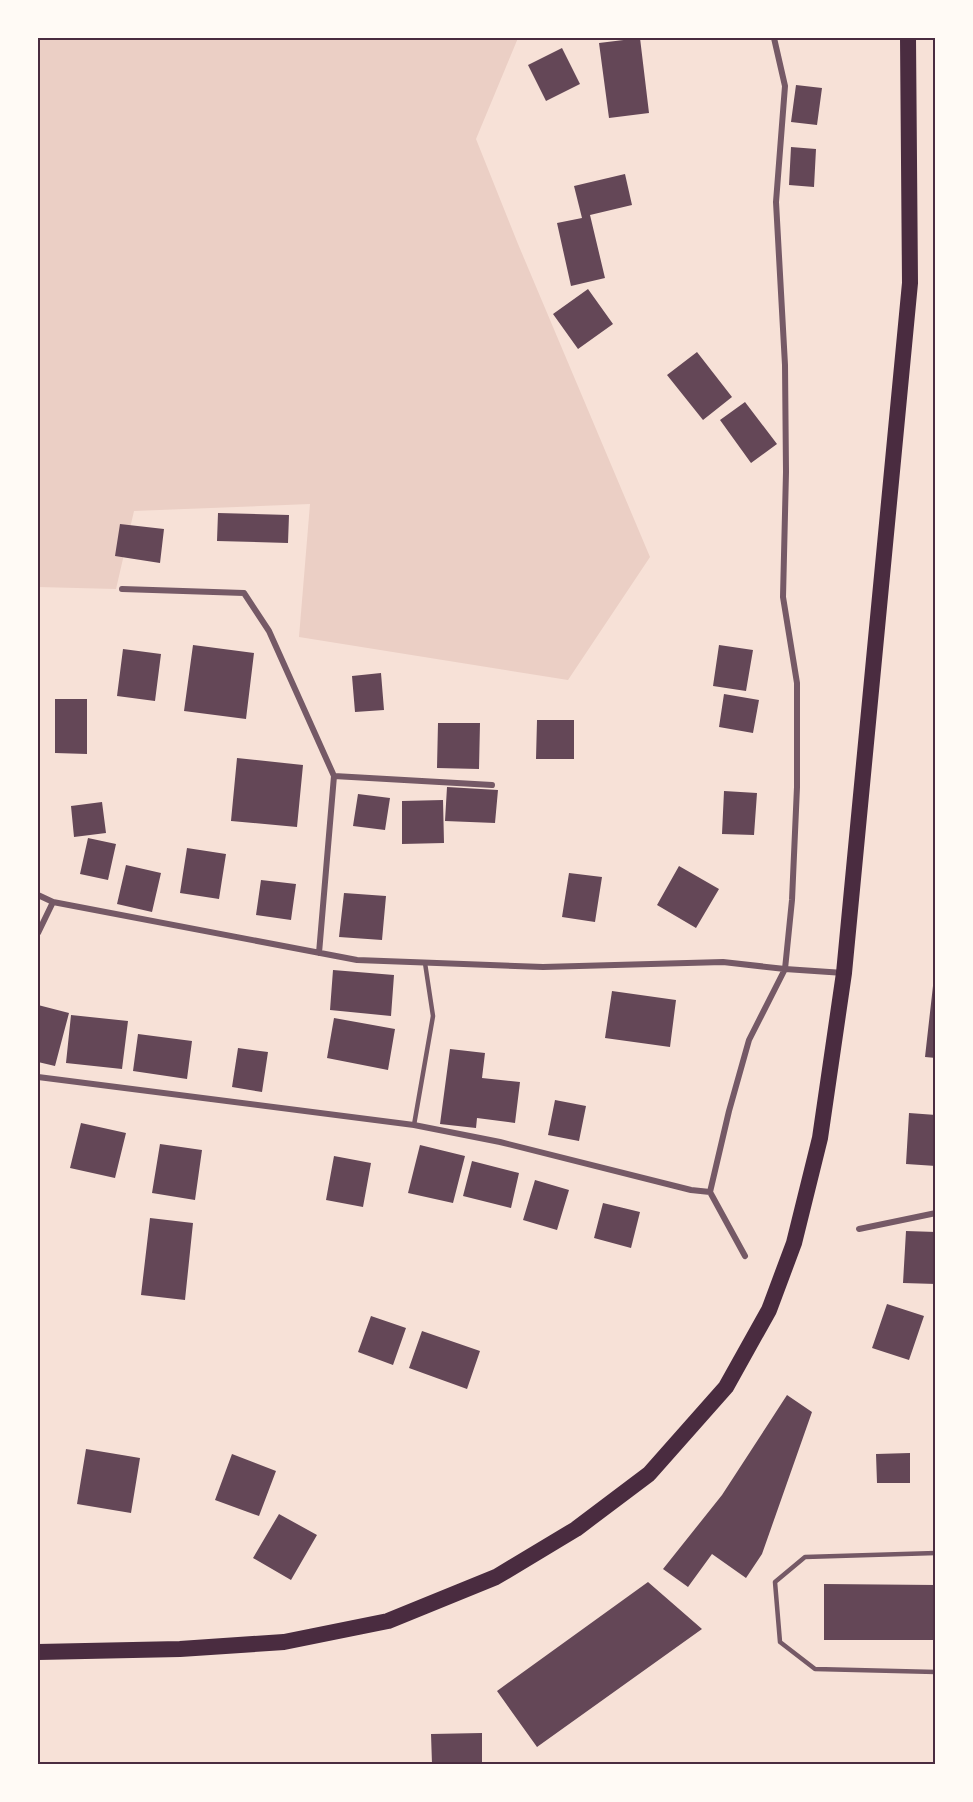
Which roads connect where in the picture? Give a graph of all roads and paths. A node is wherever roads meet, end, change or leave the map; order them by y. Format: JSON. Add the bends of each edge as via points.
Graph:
{"nodes":[{"id":1,"x":774,"y":38,"type":"edge"},
{"id":2,"x":908,"y":38,"type":"edge"},
{"id":3,"x":122,"y":590,"type":"dead end"},
{"id":4,"x":334,"y":776,"type":"junction"},
{"id":5,"x":492,"y":785,"type":"dead end"},
{"id":6,"x":38,"y":895,"type":"edge"},
{"id":7,"x":53,"y":902,"type":"junction"},
{"id":8,"x":38,"y":933,"type":"edge"},
{"id":9,"x":319,"y":953,"type":"junction"},
{"id":10,"x":425,"y":963,"type":"junction"},
{"id":11,"x":785,"y":969,"type":"junction"},
{"id":12,"x":844,"y":973,"type":"junction"},
{"id":13,"x":38,"y":1077,"type":"edge"},
{"id":14,"x":414,"y":1125,"type":"junction"},
{"id":15,"x":710,"y":1192,"type":"junction"},
{"id":16,"x":936,"y":1213,"type":"edge"},
{"id":17,"x":859,"y":1229,"type":"dead end"},
{"id":18,"x":745,"y":1256,"type":"dead end"},
{"id":19,"x":936,"y":1553,"type":"edge"},
{"id":20,"x":38,"y":1652,"type":"edge"},
{"id":21,"x":936,"y":1672,"type":"edge"}],
"edges":[{"from":1,"to":11,"type":"street","via":[[785,86],[776,202],[785,365],[783,597],[796,683],[796,810]]},
{"from":2,"to":12,"type":"highway","via":[[910,283]]},
{"from":3,"to":4,"type":"street","via":[[244,593],[269,631]]},
{"from":4,"to":5,"type":"street"},
{"from":4,"to":9,"type":"street"},
{"from":6,"to":7,"type":"street"},
{"from":7,"to":8,"type":"street"},
{"from":7,"to":9,"type":"street"},
{"from":9,"to":10,"type":"street","via":[[357,960]]},
{"from":10,"to":11,"type":"street","via":[[543,967],[723,962]]},
{"from":10,"to":14,"type":"lane","via":[[433,1016]]},
{"from":11,"to":12,"type":"street"},
{"from":11,"to":15,"type":"street","via":[[749,1040]]},
{"from":12,"to":20,"type":"highway","via":[[820,1138],[794,1243],[769,1310],[726,1387],[649,1474],[576,1529],[495,1576],[388,1621],[284,1642]]},
{"from":13,"to":14,"type":"street"},
{"from":14,"to":15,"type":"street"},
{"from":15,"to":18,"type":"street"},
{"from":16,"to":17,"type":"street"},
{"from":19,"to":21,"type":"lane","via":[[806,1557],[775,1582],[780,1642],[815,1669]]}]}
